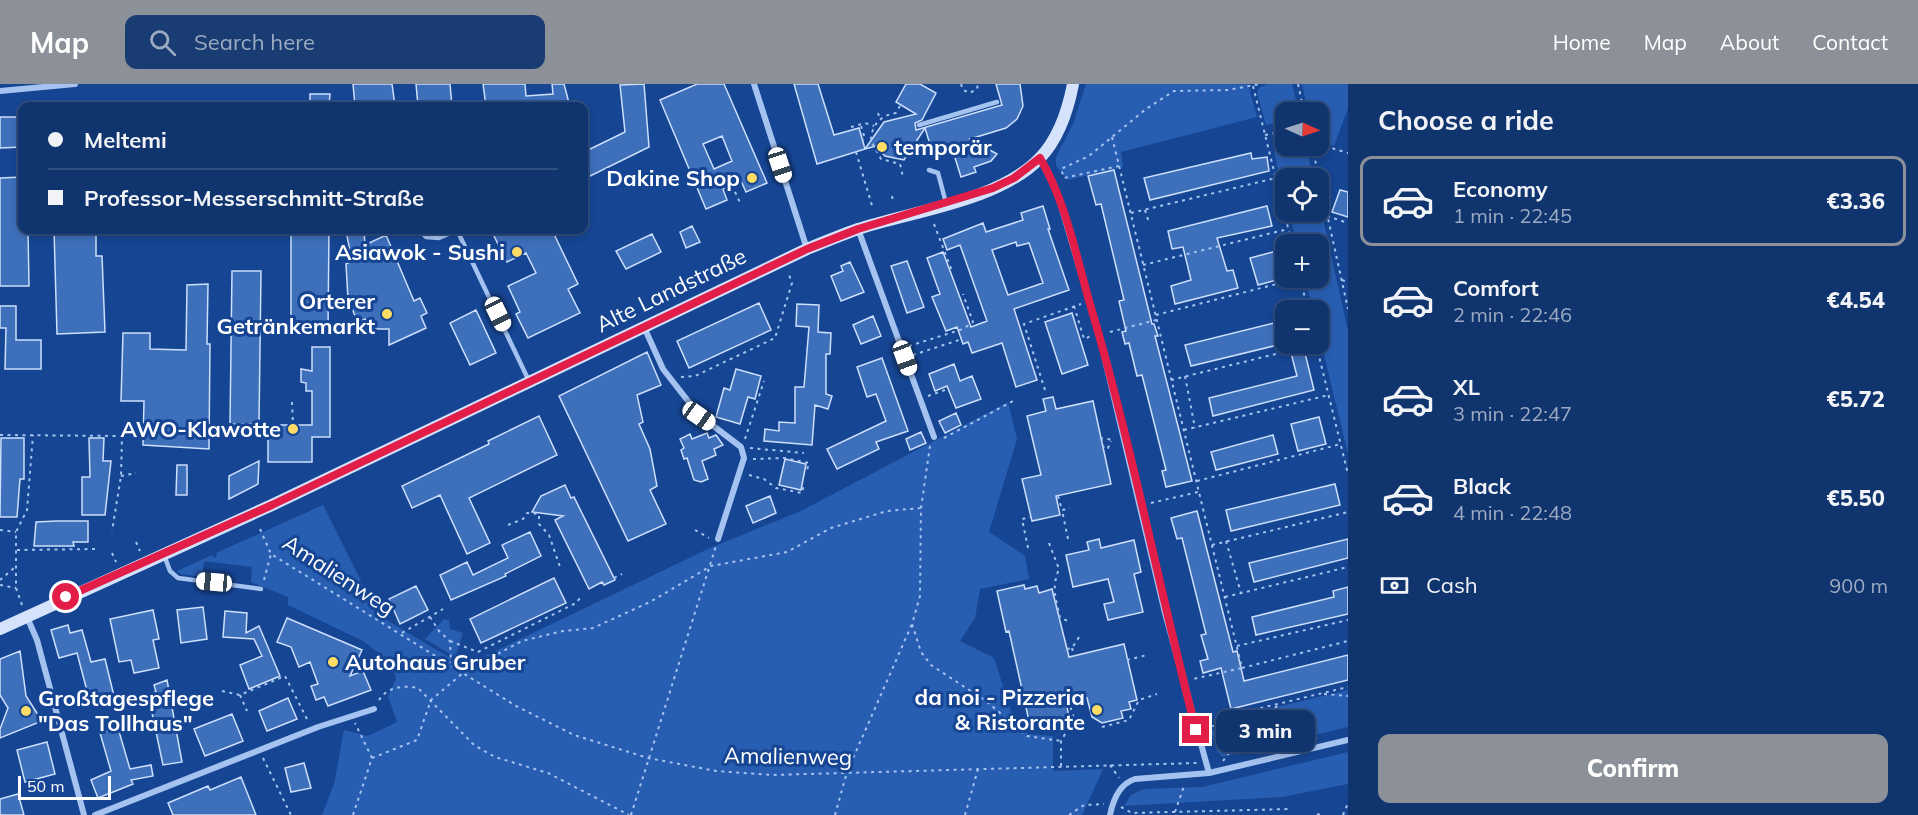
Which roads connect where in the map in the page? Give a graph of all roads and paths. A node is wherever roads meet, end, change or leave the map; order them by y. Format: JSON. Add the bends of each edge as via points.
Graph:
{"nodes":[{"id":1,"x":75,"y":84,"type":"edge"},
{"id":2,"x":754,"y":84,"type":"edge"},
{"id":3,"x":961,"y":84,"type":"edge"},
{"id":4,"x":978,"y":84,"type":"edge"},
{"id":5,"x":1074,"y":84,"type":"edge"},
{"id":6,"x":1260,"y":84,"type":"edge"},
{"id":7,"x":1298,"y":84,"type":"edge"},
{"id":8,"x":1252,"y":87,"type":"junction"},
{"id":9,"x":0,"y":91,"type":"edge"},
{"id":10,"x":998,"y":102,"type":"dead end"},
{"id":11,"x":1302,"y":102,"type":"edge"},
{"id":12,"x":900,"y":106,"type":"dead end"},
{"id":13,"x":878,"y":113,"type":"dead end"},
{"id":14,"x":880,"y":119,"type":"junction"},
{"id":15,"x":920,"y":125,"type":"dead end"},
{"id":16,"x":861,"y":126,"type":"dead end"},
{"id":17,"x":874,"y":126,"type":"junction"},
{"id":18,"x":851,"y":127,"type":"dead end"},
{"id":19,"x":1275,"y":133,"type":"edge"},
{"id":20,"x":1265,"y":135,"type":"junction"},
{"id":21,"x":1112,"y":137,"type":"junction"},
{"id":22,"x":871,"y":141,"type":"junction"},
{"id":23,"x":1329,"y":147,"type":"edge"},
{"id":24,"x":856,"y":152,"type":"dead end"},
{"id":25,"x":1348,"y":153,"type":"edge"},
{"id":26,"x":1040,"y":158,"type":"junction"},
{"id":27,"x":1120,"y":165,"type":"junction"},
{"id":28,"x":928,"y":170,"type":"dead end"},
{"id":29,"x":1275,"y":174,"type":"edge"},
{"id":30,"x":903,"y":177,"type":"dead end"},
{"id":31,"x":1275,"y":178,"type":"edge"},
{"id":32,"x":732,"y":185,"type":"dead end"},
{"id":33,"x":892,"y":196,"type":"dead end"},
{"id":34,"x":893,"y":202,"type":"dead end"},
{"id":35,"x":740,"y":203,"type":"dead end"},
{"id":36,"x":946,"y":203,"type":"junction"},
{"id":37,"x":873,"y":209,"type":"dead end"},
{"id":38,"x":1145,"y":210,"type":"junction"},
{"id":39,"x":1131,"y":213,"type":"junction"},
{"id":40,"x":1329,"y":216,"type":"edge"},
{"id":41,"x":1329,"y":221,"type":"edge"},
{"id":42,"x":1286,"y":222,"type":"edge"},
{"id":43,"x":1348,"y":223,"type":"edge"},
{"id":44,"x":934,"y":224,"type":"dead end"},
{"id":45,"x":1149,"y":224,"type":"dead end"},
{"id":46,"x":858,"y":229,"type":"junction"},
{"id":47,"x":1288,"y":229,"type":"junction"},
{"id":48,"x":423,"y":234,"type":"edge"},
{"id":49,"x":448,"y":234,"type":"edge"},
{"id":50,"x":460,"y":234,"type":"edge"},
{"id":51,"x":1289,"y":234,"type":"edge"},
{"id":52,"x":807,"y":249,"type":"junction"},
{"id":53,"x":1143,"y":265,"type":"junction"},
{"id":54,"x":952,"y":271,"type":"dead end"},
{"id":55,"x":789,"y":275,"type":"dead end"},
{"id":56,"x":1342,"y":280,"type":"junction"},
{"id":57,"x":1348,"y":282,"type":"edge"},
{"id":58,"x":1275,"y":284,"type":"edge"},
{"id":59,"x":963,"y":294,"type":"dead end"},
{"id":60,"x":1089,"y":301,"type":"junction"},
{"id":61,"x":1074,"y":306,"type":"junction"},
{"id":62,"x":1348,"y":309,"type":"edge"},
{"id":63,"x":1156,"y":315,"type":"junction"},
{"id":64,"x":1157,"y":320,"type":"junction"},
{"id":65,"x":644,"y":326,"type":"junction"},
{"id":66,"x":1110,"y":332,"type":"dead end"},
{"id":67,"x":1099,"y":334,"type":"junction"},
{"id":68,"x":959,"y":340,"type":"dead end"},
{"id":69,"x":902,"y":349,"type":"junction"},
{"id":70,"x":916,"y":354,"type":"dead end"},
{"id":71,"x":1275,"y":354,"type":"edge"},
{"id":72,"x":1318,"y":354,"type":"edge"},
{"id":73,"x":1185,"y":376,"type":"junction"},
{"id":74,"x":677,"y":377,"type":"dead end"},
{"id":75,"x":1172,"y":380,"type":"junction"},
{"id":76,"x":529,"y":381,"type":"junction"},
{"id":77,"x":764,"y":381,"type":"dead end"},
{"id":78,"x":945,"y":390,"type":"dead end"},
{"id":79,"x":1045,"y":390,"type":"dead end"},
{"id":80,"x":1329,"y":396,"type":"junction"},
{"id":81,"x":920,"y":399,"type":"junction"},
{"id":82,"x":1013,"y":401,"type":"dead end"},
{"id":83,"x":292,"y":402,"type":"dead end"},
{"id":84,"x":292,"y":425,"type":"dead end"},
{"id":85,"x":1195,"y":428,"type":"junction"},
{"id":86,"x":1184,"y":430,"type":"junction"},
{"id":87,"x":0,"y":435,"type":"edge"},
{"id":88,"x":33,"y":435,"type":"junction"},
{"id":89,"x":935,"y":436,"type":"junction"},
{"id":90,"x":1101,"y":438,"type":"dead end"},
{"id":91,"x":1111,"y":441,"type":"dead end"},
{"id":92,"x":1341,"y":444,"type":"junction"},
{"id":93,"x":741,"y":447,"type":"junction"},
{"id":94,"x":804,"y":453,"type":"dead end"},
{"id":95,"x":744,"y":458,"type":"junction"},
{"id":96,"x":807,"y":470,"type":"dead end"},
{"id":97,"x":737,"y":472,"type":"junction"},
{"id":98,"x":136,"y":473,"type":"dead end"},
{"id":99,"x":1348,"y":474,"type":"edge"},
{"id":100,"x":121,"y":476,"type":"junction"},
{"id":101,"x":1197,"y":481,"type":"junction"},
{"id":102,"x":804,"y":484,"type":"dead end"},
{"id":103,"x":1199,"y":491,"type":"junction"},
{"id":104,"x":1058,"y":496,"type":"dead end"},
{"id":105,"x":1151,"y":503,"type":"dead end"},
{"id":106,"x":921,"y":508,"type":"junction"},
{"id":107,"x":1070,"y":508,"type":"dead end"},
{"id":108,"x":1062,"y":510,"type":"junction"},
{"id":109,"x":1348,"y":512,"type":"edge"},
{"id":110,"x":1031,"y":517,"type":"dead end"},
{"id":111,"x":508,"y":525,"type":"dead end"},
{"id":112,"x":260,"y":529,"type":"dead end"},
{"id":113,"x":0,"y":530,"type":"edge"},
{"id":114,"x":695,"y":530,"type":"dead end"},
{"id":115,"x":112,"y":531,"type":"dead end"},
{"id":116,"x":16,"y":532,"type":"junction"},
{"id":117,"x":715,"y":539,"type":"junction"},
{"id":118,"x":1068,"y":539,"type":"dead end"},
{"id":119,"x":136,"y":542,"type":"dead end"},
{"id":120,"x":1226,"y":542,"type":"junction"},
{"id":121,"x":1049,"y":543,"type":"dead end"},
{"id":122,"x":1212,"y":545,"type":"junction"},
{"id":123,"x":1028,"y":548,"type":"dead end"},
{"id":124,"x":96,"y":549,"type":"dead end"},
{"id":125,"x":16,"y":550,"type":"junction"},
{"id":126,"x":141,"y":553,"type":"dead end"},
{"id":127,"x":163,"y":553,"type":"junction"},
{"id":128,"x":112,"y":554,"type":"dead end"},
{"id":129,"x":271,"y":554,"type":"junction"},
{"id":130,"x":117,"y":564,"type":"dead end"},
{"id":131,"x":711,"y":566,"type":"junction"},
{"id":132,"x":15,"y":567,"type":"junction"},
{"id":133,"x":560,"y":567,"type":"dead end"},
{"id":134,"x":1348,"y":567,"type":"edge"},
{"id":135,"x":622,"y":574,"type":"dead end"},
{"id":136,"x":614,"y":578,"type":"dead end"},
{"id":137,"x":0,"y":580,"type":"edge"},
{"id":138,"x":0,"y":585,"type":"edge"},
{"id":139,"x":16,"y":588,"type":"junction"},
{"id":140,"x":261,"y":589,"type":"joint"},
{"id":141,"x":17,"y":593,"type":"dead end"},
{"id":142,"x":1240,"y":593,"type":"junction"},
{"id":143,"x":1225,"y":597,"type":"junction"},
{"id":144,"x":580,"y":598,"type":"dead end"},
{"id":145,"x":443,"y":609,"type":"dead end"},
{"id":146,"x":26,"y":616,"type":"junction"},
{"id":147,"x":430,"y":616,"type":"junction"},
{"id":148,"x":1348,"y":620,"type":"edge"},
{"id":149,"x":1071,"y":621,"type":"dead end"},
{"id":150,"x":912,"y":624,"type":"junction"},
{"id":151,"x":0,"y":628,"type":"edge"},
{"id":152,"x":402,"y":633,"type":"junction"},
{"id":153,"x":1081,"y":634,"type":"dead end"},
{"id":154,"x":450,"y":641,"type":"junction"},
{"id":155,"x":1348,"y":641,"type":"edge"},
{"id":156,"x":1237,"y":646,"type":"junction"},
{"id":157,"x":1072,"y":648,"type":"junction"},
{"id":158,"x":1067,"y":649,"type":"dead end"},
{"id":159,"x":1147,"y":655,"type":"dead end"},
{"id":160,"x":1074,"y":656,"type":"dead end"},
{"id":161,"x":1127,"y":660,"type":"dead end"},
{"id":162,"x":450,"y":664,"type":"junction"},
{"id":163,"x":1242,"y":668,"type":"junction"},
{"id":164,"x":464,"y":672,"type":"junction"},
{"id":165,"x":1193,"y":679,"type":"dead end"},
{"id":166,"x":1348,"y":687,"type":"edge"},
{"id":167,"x":222,"y":691,"type":"dead end"},
{"id":168,"x":1157,"y":694,"type":"dead end"},
{"id":169,"x":1321,"y":694,"type":"junction"},
{"id":170,"x":240,"y":695,"type":"junction"},
{"id":171,"x":1348,"y":696,"type":"edge"},
{"id":172,"x":1083,"y":699,"type":"dead end"},
{"id":173,"x":431,"y":700,"type":"junction"},
{"id":174,"x":1282,"y":702,"type":"junction"},
{"id":175,"x":374,"y":709,"type":"joint"},
{"id":176,"x":247,"y":711,"type":"dead end"},
{"id":177,"x":352,"y":716,"type":"junction"},
{"id":178,"x":1056,"y":723,"type":"dead end"},
{"id":179,"x":1070,"y":726,"type":"junction"},
{"id":180,"x":1102,"y":727,"type":"dead end"},
{"id":181,"x":312,"y":729,"type":"junction"},
{"id":182,"x":1196,"y":730,"type":"junction"},
{"id":183,"x":1348,"y":740,"type":"edge"},
{"id":184,"x":1061,"y":741,"type":"junction"},
{"id":185,"x":260,"y":750,"type":"junction"},
{"id":186,"x":372,"y":758,"type":"junction"},
{"id":187,"x":648,"y":758,"type":"junction"},
{"id":188,"x":1223,"y":761,"type":"dead end"},
{"id":189,"x":1207,"y":763,"type":"junction"},
{"id":190,"x":1110,"y":765,"type":"junction"},
{"id":191,"x":1061,"y":766,"type":"junction"},
{"id":192,"x":978,"y":769,"type":"junction"},
{"id":193,"x":847,"y":772,"type":"junction"},
{"id":194,"x":1209,"y":773,"type":"junction"},
{"id":195,"x":1124,"y":785,"type":"junction"},
{"id":196,"x":1184,"y":786,"type":"dead end"},
{"id":197,"x":1348,"y":803,"type":"edge"},
{"id":198,"x":1112,"y":805,"type":"junction"},
{"id":199,"x":1291,"y":809,"type":"dead end"},
{"id":200,"x":1175,"y":812,"type":"junction"},
{"id":201,"x":84,"y":815,"type":"edge"},
{"id":202,"x":95,"y":815,"type":"edge"},
{"id":203,"x":291,"y":815,"type":"edge"},
{"id":204,"x":353,"y":815,"type":"edge"},
{"id":205,"x":630,"y":815,"type":"edge"},
{"id":206,"x":835,"y":815,"type":"edge"},
{"id":207,"x":965,"y":815,"type":"edge"},
{"id":208,"x":1069,"y":815,"type":"edge"},
{"id":209,"x":1110,"y":815,"type":"edge"},
{"id":210,"x":1343,"y":815,"type":"edge"}],
"edges":[{"from":1,"to":9,"type":"street"},
{"from":2,"to":52,"type":"street"},
{"from":3,"to":4,"type":"path","via":[[965,92],[973,93]]},
{"from":5,"to":26,"type":"main road","name":"Alte Landstraße","via":[[1059,129]]},
{"from":6,"to":8,"type":"path"},
{"from":7,"to":11,"type":"path"},
{"from":8,"to":20,"type":"path"},
{"from":8,"to":21,"type":"path","via":[[1174,91]]},
{"from":10,"to":15,"type":"lane"},
{"from":12,"to":14,"type":"path","via":[[896,113]]},
{"from":13,"to":14,"type":"path"},
{"from":14,"to":17,"type":"path"},
{"from":16,"to":22,"type":"path","via":[[863,139]]},
{"from":17,"to":18,"type":"path","via":[[865,123]]},
{"from":17,"to":22,"type":"path"},
{"from":19,"to":20,"type":"path"},
{"from":20,"to":29,"type":"path"},
{"from":21,"to":27,"type":"path"},
{"from":21,"to":27,"type":"path","via":[[1089,156],[1061,169],[1064,178]]},
{"from":22,"to":30,"type":"path","via":[[881,159],[900,164]]},
{"from":23,"to":25,"type":"path"},
{"from":24,"to":37,"type":"path"},
{"from":26,"to":36,"type":"main road","name":"Alte Landstraße","via":[[1014,178]]},
{"from":26,"to":60,"type":"street","via":[[1057,192]]},
{"from":27,"to":39,"type":"path"},
{"from":28,"to":36,"type":"lane","via":[[938,173]]},
{"from":31,"to":38,"type":"path"},
{"from":32,"to":35,"type":"path"},
{"from":33,"to":34,"type":"path"},
{"from":36,"to":46,"type":"main road","name":"Alte Landstraße"},
{"from":38,"to":39,"type":"path"},
{"from":38,"to":45,"type":"path"},
{"from":39,"to":53,"type":"path"},
{"from":40,"to":43,"type":"path"},
{"from":41,"to":56,"type":"path"},
{"from":42,"to":47,"type":"path"},
{"from":44,"to":54,"type":"path"},
{"from":46,"to":52,"type":"main road","name":"Alte Landstraße"},
{"from":46,"to":69,"type":"street"},
{"from":47,"to":51,"type":"path"},
{"from":47,"to":53,"type":"path"},
{"from":48,"to":49,"type":"lane","via":[[439,238]]},
{"from":50,"to":76,"type":"lane"},
{"from":52,"to":65,"type":"main road","name":"Alte Landstraße"},
{"from":53,"to":63,"type":"path"},
{"from":55,"to":74,"type":"path","via":[[792,283],[775,338],[695,376]]},
{"from":56,"to":57,"type":"path"},
{"from":56,"to":62,"type":"path"},
{"from":58,"to":63,"type":"path"},
{"from":59,"to":69,"type":"path","via":[[974,322]]},
{"from":60,"to":61,"type":"path"},
{"from":60,"to":67,"type":"street"},
{"from":61,"to":67,"type":"path","via":[[1084,339]]},
{"from":61,"to":79,"type":"path","via":[[1024,324]]},
{"from":63,"to":64,"type":"path"},
{"from":64,"to":66,"type":"path"},
{"from":64,"to":75,"type":"path"},
{"from":65,"to":76,"type":"main road","name":"Alte Landstraße"},
{"from":65,"to":93,"type":"street","via":[[663,369],[699,416]]},
{"from":67,"to":182,"type":"street"},
{"from":68,"to":70,"type":"path"},
{"from":69,"to":81,"type":"street"},
{"from":71,"to":73,"type":"path"},
{"from":72,"to":80,"type":"path"},
{"from":73,"to":75,"type":"path"},
{"from":73,"to":85,"type":"path"},
{"from":75,"to":86,"type":"path"},
{"from":76,"to":127,"type":"main road","name":"Alte Landstraße"},
{"from":77,"to":93,"type":"path"},
{"from":78,"to":81,"type":"path"},
{"from":80,"to":85,"type":"path"},
{"from":80,"to":92,"type":"path"},
{"from":81,"to":89,"type":"street"},
{"from":82,"to":89,"type":"path"},
{"from":83,"to":84,"type":"path"},
{"from":85,"to":86,"type":"path"},
{"from":86,"to":101,"type":"path"},
{"from":87,"to":88,"type":"path"},
{"from":88,"to":100,"type":"path","via":[[122,436]]},
{"from":88,"to":116,"type":"path","via":[[27,510]]},
{"from":89,"to":106,"type":"path"},
{"from":90,"to":91,"type":"path","via":[[1104,449]]},
{"from":92,"to":99,"type":"path"},
{"from":92,"to":101,"type":"path"},
{"from":93,"to":94,"type":"path"},
{"from":93,"to":95,"type":"street"},
{"from":95,"to":96,"type":"path","via":[[785,458],[809,463]]},
{"from":95,"to":97,"type":"street"},
{"from":97,"to":102,"type":"path","via":[[764,479],[776,488],[802,493]]},
{"from":97,"to":117,"type":"street"},
{"from":98,"to":100,"type":"path"},
{"from":100,"to":115,"type":"path"},
{"from":101,"to":103,"type":"path"},
{"from":103,"to":105,"type":"path"},
{"from":103,"to":122,"type":"path"},
{"from":104,"to":108,"type":"path"},
{"from":106,"to":131,"type":"path","via":[[887,511],[831,528],[787,552]]},
{"from":106,"to":150,"type":"path","via":[[920,596]]},
{"from":107,"to":108,"type":"path"},
{"from":108,"to":118,"type":"path"},
{"from":109,"to":120,"type":"path"},
{"from":110,"to":123,"type":"path","via":[[1022,519]]},
{"from":111,"to":133,"type":"path","via":[[527,513],[539,514],[539,524],[549,535]]},
{"from":112,"to":129,"type":"path","name":"Amalienweg"},
{"from":113,"to":116,"type":"path"},
{"from":114,"to":117,"type":"path"},
{"from":116,"to":125,"type":"path"},
{"from":117,"to":131,"type":"path"},
{"from":119,"to":126,"type":"path"},
{"from":120,"to":122,"type":"path"},
{"from":120,"to":142,"type":"path"},
{"from":121,"to":149,"type":"path","via":[[1059,569],[1054,589],[1060,618]]},
{"from":122,"to":143,"type":"path"},
{"from":124,"to":125,"type":"path"},
{"from":125,"to":132,"type":"path"},
{"from":127,"to":140,"type":"lane","via":[[170,571],[178,578]]},
{"from":127,"to":146,"type":"main road","name":"Alte Landstraße"},
{"from":128,"to":130,"type":"path"},
{"from":129,"to":140,"type":"path"},
{"from":129,"to":152,"type":"path","name":"Amalienweg"},
{"from":131,"to":164,"type":"path","via":[[650,602],[593,628],[522,641]]},
{"from":131,"to":187,"type":"path"},
{"from":132,"to":137,"type":"path"},
{"from":132,"to":139,"type":"path"},
{"from":134,"to":142,"type":"path"},
{"from":135,"to":136,"type":"path"},
{"from":138,"to":139,"type":"path"},
{"from":139,"to":141,"type":"path"},
{"from":142,"to":143,"type":"path"},
{"from":143,"to":156,"type":"path"},
{"from":144,"to":154,"type":"path","via":[[478,652]]},
{"from":145,"to":147,"type":"path"},
{"from":146,"to":151,"type":"main road","name":"Alte Landstraße"},
{"from":146,"to":201,"type":"street","via":[[37,640]]},
{"from":147,"to":152,"type":"path"},
{"from":147,"to":154,"type":"path"},
{"from":148,"to":156,"type":"path"},
{"from":150,"to":184,"type":"path","via":[[921,652],[931,665],[986,701],[1027,736]]},
{"from":150,"to":193,"type":"path"},
{"from":152,"to":162,"type":"path","name":"Amalienweg"},
{"from":153,"to":157,"type":"path"},
{"from":154,"to":162,"type":"path"},
{"from":155,"to":163,"type":"path"},
{"from":156,"to":163,"type":"path"},
{"from":157,"to":158,"type":"path"},
{"from":157,"to":160,"type":"path"},
{"from":159,"to":161,"type":"path"},
{"from":162,"to":164,"type":"path","name":"Amalienweg"},
{"from":163,"to":165,"type":"path"},
{"from":164,"to":173,"type":"path"},
{"from":164,"to":187,"type":"path","name":"Amalienweg","via":[[516,706],[574,735]]},
{"from":166,"to":169,"type":"path"},
{"from":167,"to":170,"type":"path"},
{"from":168,"to":180,"type":"path","via":[[1139,700],[1128,720]]},
{"from":169,"to":171,"type":"path"},
{"from":169,"to":174,"type":"path"},
{"from":170,"to":176,"type":"path"},
{"from":170,"to":181,"type":"path","via":[[285,676]]},
{"from":172,"to":179,"type":"path","via":[[1070,704],[1074,719]]},
{"from":173,"to":175,"type":"path","via":[[418,688],[409,686],[384,693]]},
{"from":173,"to":186,"type":"path","via":[[417,740]]},
{"from":173,"to":205,"type":"path","via":[[474,744],[495,757],[549,773]]},
{"from":174,"to":182,"type":"path"},
{"from":174,"to":188,"type":"path","via":[[1247,729]]},
{"from":175,"to":177,"type":"street"},
{"from":177,"to":181,"type":"street"},
{"from":177,"to":186,"type":"path"},
{"from":178,"to":179,"type":"path"},
{"from":179,"to":184,"type":"path"},
{"from":181,"to":185,"type":"street"},
{"from":182,"to":189,"type":"street"},
{"from":183,"to":194,"type":"street"},
{"from":184,"to":191,"type":"path"},
{"from":185,"to":202,"type":"street"},
{"from":185,"to":203,"type":"path"},
{"from":186,"to":204,"type":"path"},
{"from":187,"to":193,"type":"path","name":"Amalienweg","via":[[716,771],[772,775]]},
{"from":187,"to":205,"type":"path"},
{"from":189,"to":190,"type":"path","name":"Amalienweg"},
{"from":189,"to":194,"type":"street"},
{"from":190,"to":191,"type":"path","name":"Amalienweg"},
{"from":190,"to":195,"type":"path"},
{"from":191,"to":192,"type":"path","name":"Amalienweg"},
{"from":192,"to":193,"type":"path","name":"Amalienweg"},
{"from":192,"to":207,"type":"path"},
{"from":193,"to":206,"type":"path"},
{"from":194,"to":195,"type":"street","via":[[1135,779]]},
{"from":195,"to":198,"type":"street"},
{"from":196,"to":200,"type":"path"},
{"from":197,"to":210,"type":"path"},
{"from":198,"to":200,"type":"path","via":[[1132,813]]},
{"from":198,"to":208,"type":"path","via":[[1084,805]]},
{"from":198,"to":209,"type":"street"},
{"from":199,"to":200,"type":"path"}]}
